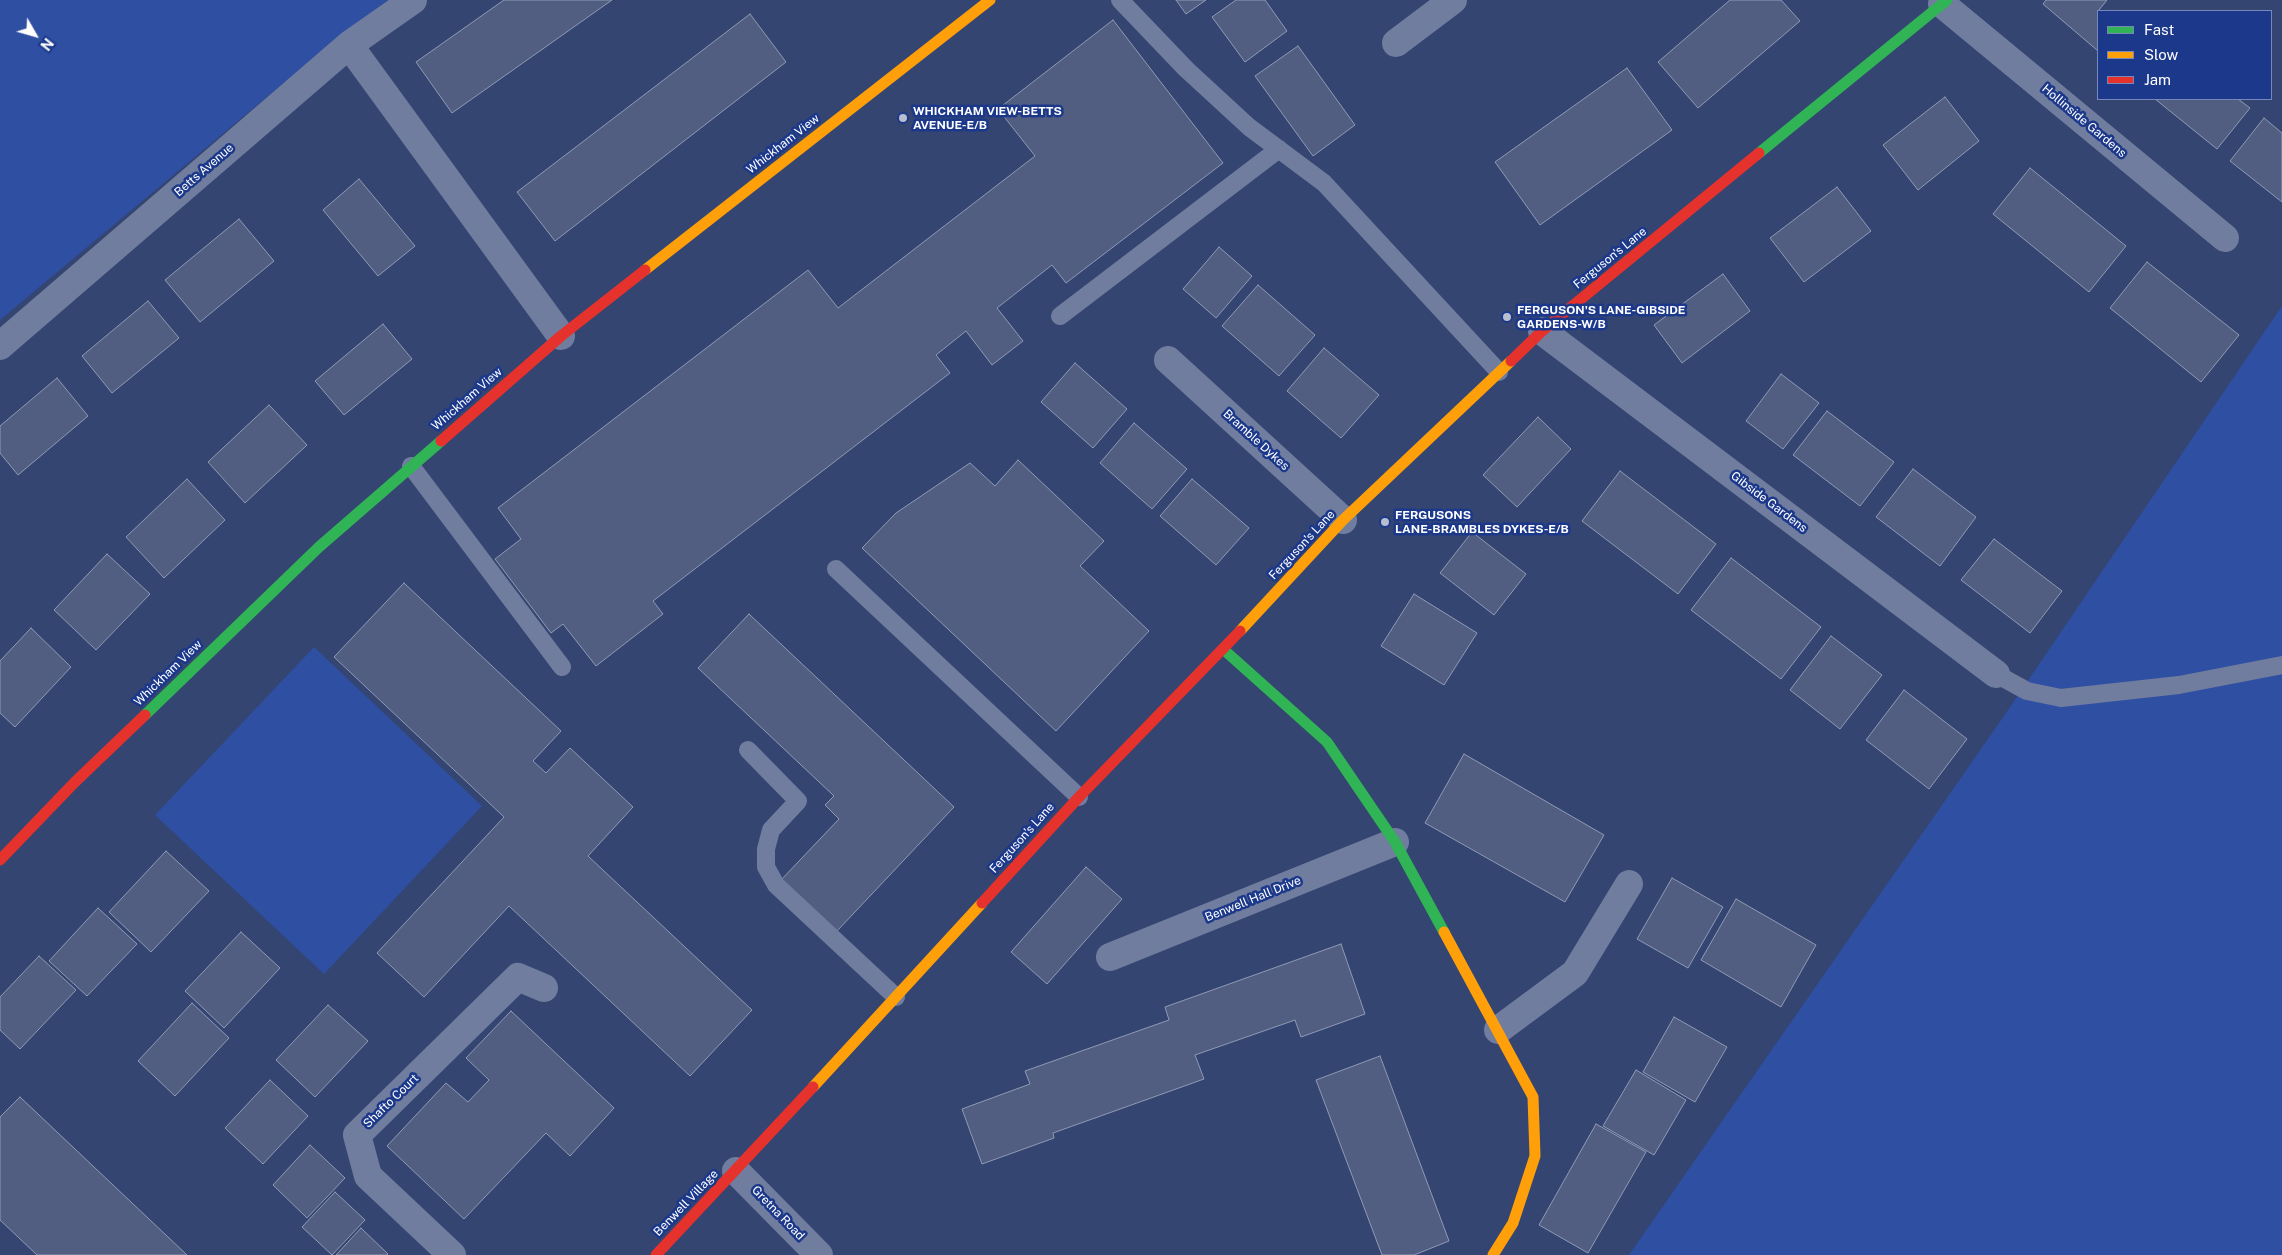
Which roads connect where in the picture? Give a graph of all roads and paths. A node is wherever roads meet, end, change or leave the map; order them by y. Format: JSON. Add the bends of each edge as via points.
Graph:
{"nodes":[{"id":1,"x":413,"y":0,"type":"edge"},
{"id":2,"x":990,"y":0,"type":"edge"},
{"id":3,"x":1120,"y":0,"type":"edge"},
{"id":4,"x":1453,"y":0,"type":"edge"},
{"id":5,"x":1944,"y":2,"type":"edge"},
{"id":6,"x":1396,"y":44,"type":"dead end"},
{"id":7,"x":349,"y":45,"type":"junction"},
{"id":8,"x":1280,"y":149,"type":"junction"},
{"id":9,"x":2225,"y":238,"type":"dead end"},
{"id":10,"x":1060,"y":316,"type":"dead end"},
{"id":11,"x":1542,"y":331,"type":"junction"},
{"id":12,"x":560,"y":336,"type":"junction"},
{"id":13,"x":0,"y":346,"type":"edge"},
{"id":14,"x":1168,"y":360,"type":"dead end"},
{"id":15,"x":1499,"y":372,"type":"junction"},
{"id":16,"x":411,"y":466,"type":"junction"},
{"id":17,"x":1343,"y":520,"type":"junction"},
{"id":18,"x":836,"y":569,"type":"dead end"},
{"id":19,"x":1223,"y":649,"type":"junction"},
{"id":20,"x":2282,"y":665,"type":"edge"},
{"id":21,"x":562,"y":667,"type":"dead end"},
{"id":22,"x":1996,"y":674,"type":"joint"},
{"id":23,"x":748,"y":750,"type":"dead end"},
{"id":24,"x":1079,"y":797,"type":"junction"},
{"id":25,"x":1395,"y":842,"type":"junction"},
{"id":26,"x":0,"y":860,"type":"edge"},
{"id":27,"x":1629,"y":884,"type":"dead end"},
{"id":28,"x":1110,"y":957,"type":"dead end"},
{"id":29,"x":544,"y":988,"type":"dead end"},
{"id":30,"x":896,"y":997,"type":"junction"},
{"id":31,"x":1498,"y":1030,"type":"junction"},
{"id":32,"x":736,"y":1171,"type":"junction"},
{"id":33,"x":452,"y":1255,"type":"edge"},
{"id":34,"x":656,"y":1255,"type":"edge"},
{"id":35,"x":819,"y":1255,"type":"edge"},
{"id":36,"x":1493,"y":1255,"type":"edge"}],
"edges":[{"from":1,"to":7,"type":"street","name":"Betts Avenue"},
{"from":2,"to":12,"type":"street","name":"Whickham View"},
{"from":3,"to":8,"type":"lane","via":[[1186,69],[1249,126]]},
{"from":4,"to":6,"type":"street"},
{"from":5,"to":9,"type":"street","name":"Hollinside Gardens"},
{"from":5,"to":11,"type":"street","name":"Ferguson's Lane"},
{"from":7,"to":12,"type":"street"},
{"from":7,"to":13,"type":"street","name":"Betts Avenue"},
{"from":8,"to":10,"type":"lane"},
{"from":8,"to":15,"type":"lane","via":[[1324,183]]},
{"from":11,"to":15,"type":"street","name":"Ferguson's Lane"},
{"from":11,"to":22,"type":"street","name":"Gibside Gardens"},
{"from":12,"to":16,"type":"street","name":"Whickham View"},
{"from":14,"to":17,"type":"street","name":"Bramble Dykes"},
{"from":15,"to":17,"type":"street","name":"Ferguson's Lane"},
{"from":16,"to":21,"type":"lane"},
{"from":16,"to":26,"type":"street","name":"Whickham View","via":[[319,547],[74,782]]},
{"from":17,"to":19,"type":"street","name":"Ferguson's Lane"},
{"from":18,"to":24,"type":"lane"},
{"from":19,"to":24,"type":"street","name":"Ferguson's Lane"},
{"from":19,"to":25,"type":"street","via":[[1327,742]]},
{"from":20,"to":22,"type":"lane","via":[[2179,685],[2061,698],[2027,690]]},
{"from":23,"to":30,"type":"lane","via":[[798,801],[771,830],[766,867],[776,885]]},
{"from":24,"to":30,"type":"street","name":"Ferguson's Lane"},
{"from":25,"to":28,"type":"street","name":"Benwell Hall Drive"},
{"from":25,"to":31,"type":"street"},
{"from":27,"to":31,"type":"street","via":[[1575,973]]},
{"from":29,"to":33,"type":"street","name":"Shafto Court","via":[[518,977],[357,1135],[368,1176]]},
{"from":30,"to":32,"type":"street","name":"Ferguson's Lane"},
{"from":31,"to":36,"type":"street","via":[[1533,1097],[1534,1156],[1513,1223]]},
{"from":32,"to":34,"type":"street","name":"Benwell Village"},
{"from":32,"to":35,"type":"street","name":"Gretna Road"}]}
